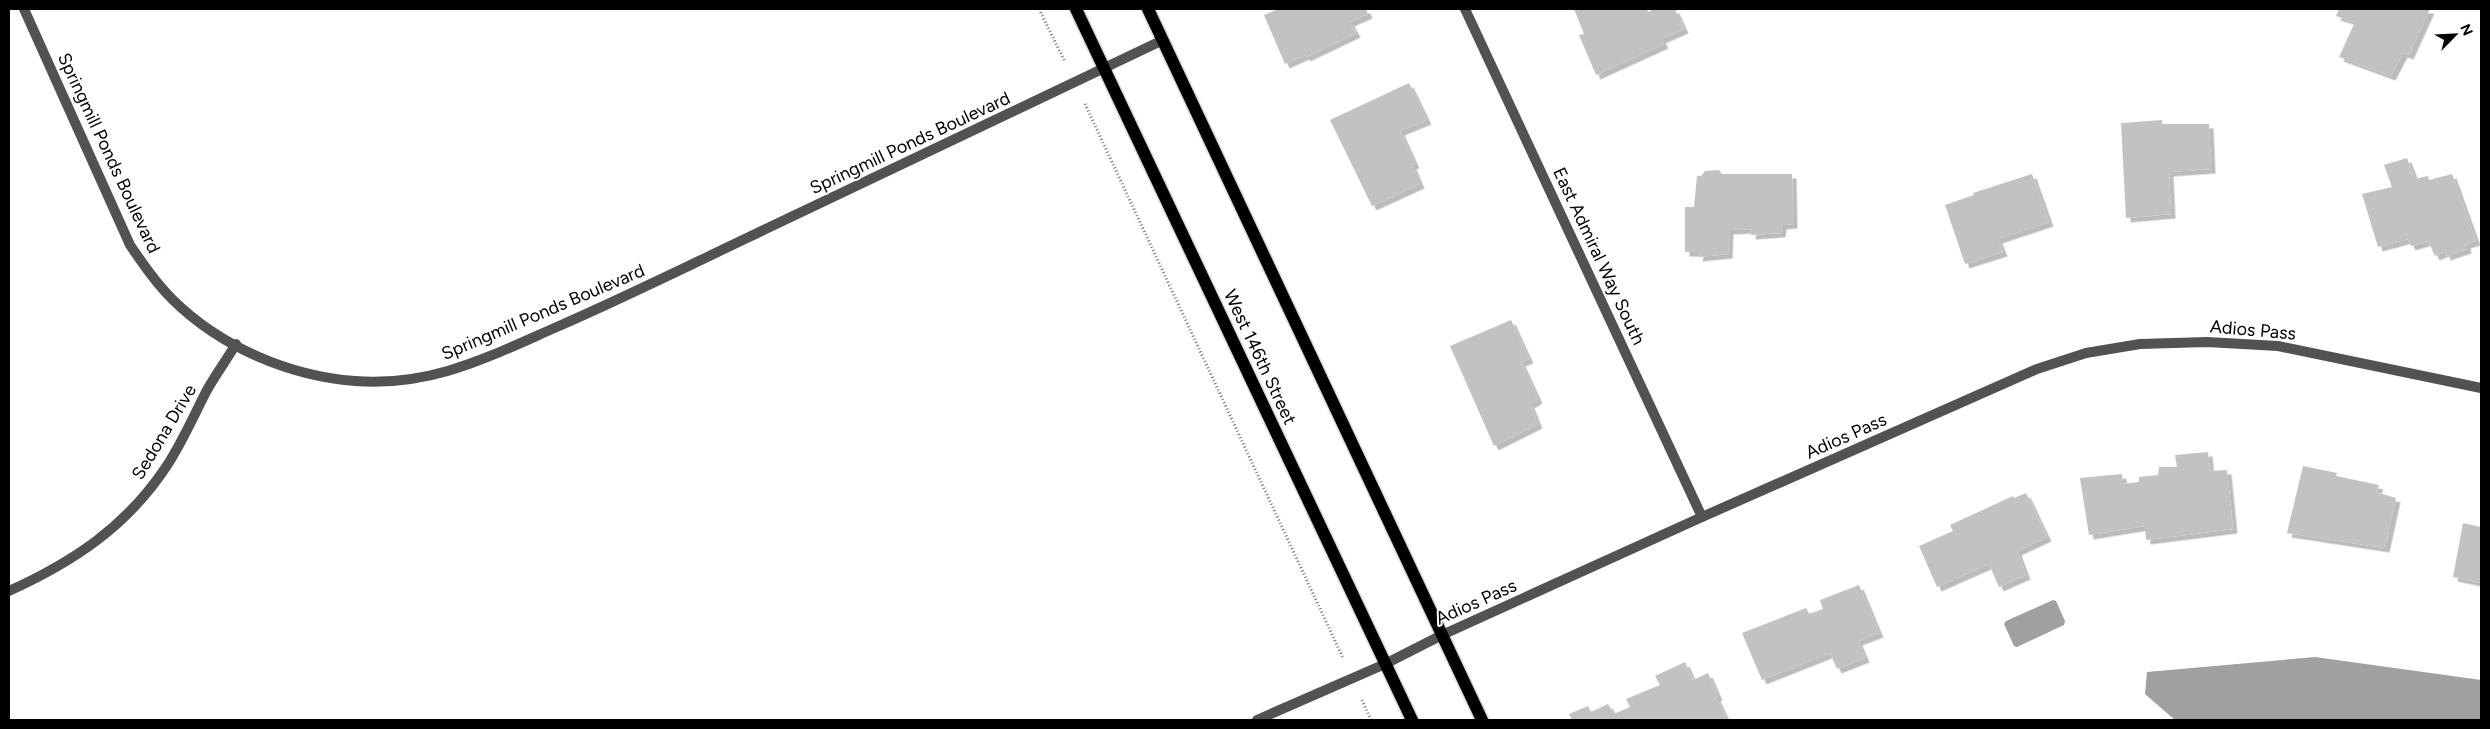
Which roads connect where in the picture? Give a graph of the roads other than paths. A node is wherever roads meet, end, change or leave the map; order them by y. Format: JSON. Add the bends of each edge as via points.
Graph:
{"nodes":[{"id":1,"x":24,"y":9,"type":"edge"},
{"id":2,"x":1076,"y":9,"type":"edge"},
{"id":3,"x":1148,"y":9,"type":"edge"},
{"id":4,"x":1465,"y":9,"type":"edge"},
{"id":5,"x":1163,"y":40,"type":"junction"},
{"id":6,"x":1104,"y":69,"type":"junction"},
{"id":7,"x":236,"y":344,"type":"junction"},
{"id":8,"x":2481,"y":388,"type":"edge"},
{"id":9,"x":1702,"y":517,"type":"junction"},
{"id":10,"x":9,"y":591,"type":"edge"},
{"id":11,"x":1442,"y":635,"type":"junction"},
{"id":12,"x":1385,"y":664,"type":"junction"},
{"id":13,"x":1257,"y":720,"type":"edge"},
{"id":14,"x":1412,"y":720,"type":"edge"},
{"id":15,"x":1482,"y":720,"type":"edge"}],
"edges":[{"from":1,"to":7,"type":"street","name":"Springmill Ponds Boulevard","via":[[130,244],[173,300]]},
{"from":2,"to":6,"type":"main road","name":"West 146th Street"},
{"from":3,"to":5,"type":"main road"},
{"from":4,"to":9,"type":"street","name":"East Admiral Way South"},
{"from":5,"to":6,"type":"street","name":"Springmill Ponds Boulevard"},
{"from":5,"to":11,"type":"main road"},
{"from":6,"to":7,"type":"street","name":"Springmill Ponds Boulevard","via":[[603,306],[436,376],[356,381],[304,373],[266,360]]},
{"from":6,"to":12,"type":"main road","name":"West 146th Street"},
{"from":7,"to":10,"type":"street","name":"Sedona Drive","via":[[166,467],[145,495],[92,546],[66,563]]},
{"from":8,"to":9,"type":"street","name":"Adios Pass","via":[[2278,346],[2208,342],[2131,346],[2086,353],[2037,369]]},
{"from":9,"to":11,"type":"street","name":"Adios Pass"},
{"from":11,"to":12,"type":"street","name":"Adios Pass"},
{"from":11,"to":15,"type":"main road"},
{"from":12,"to":13,"type":"street","name":"Adios Pass"},
{"from":12,"to":14,"type":"main road","name":"West 146th Street"}]}
